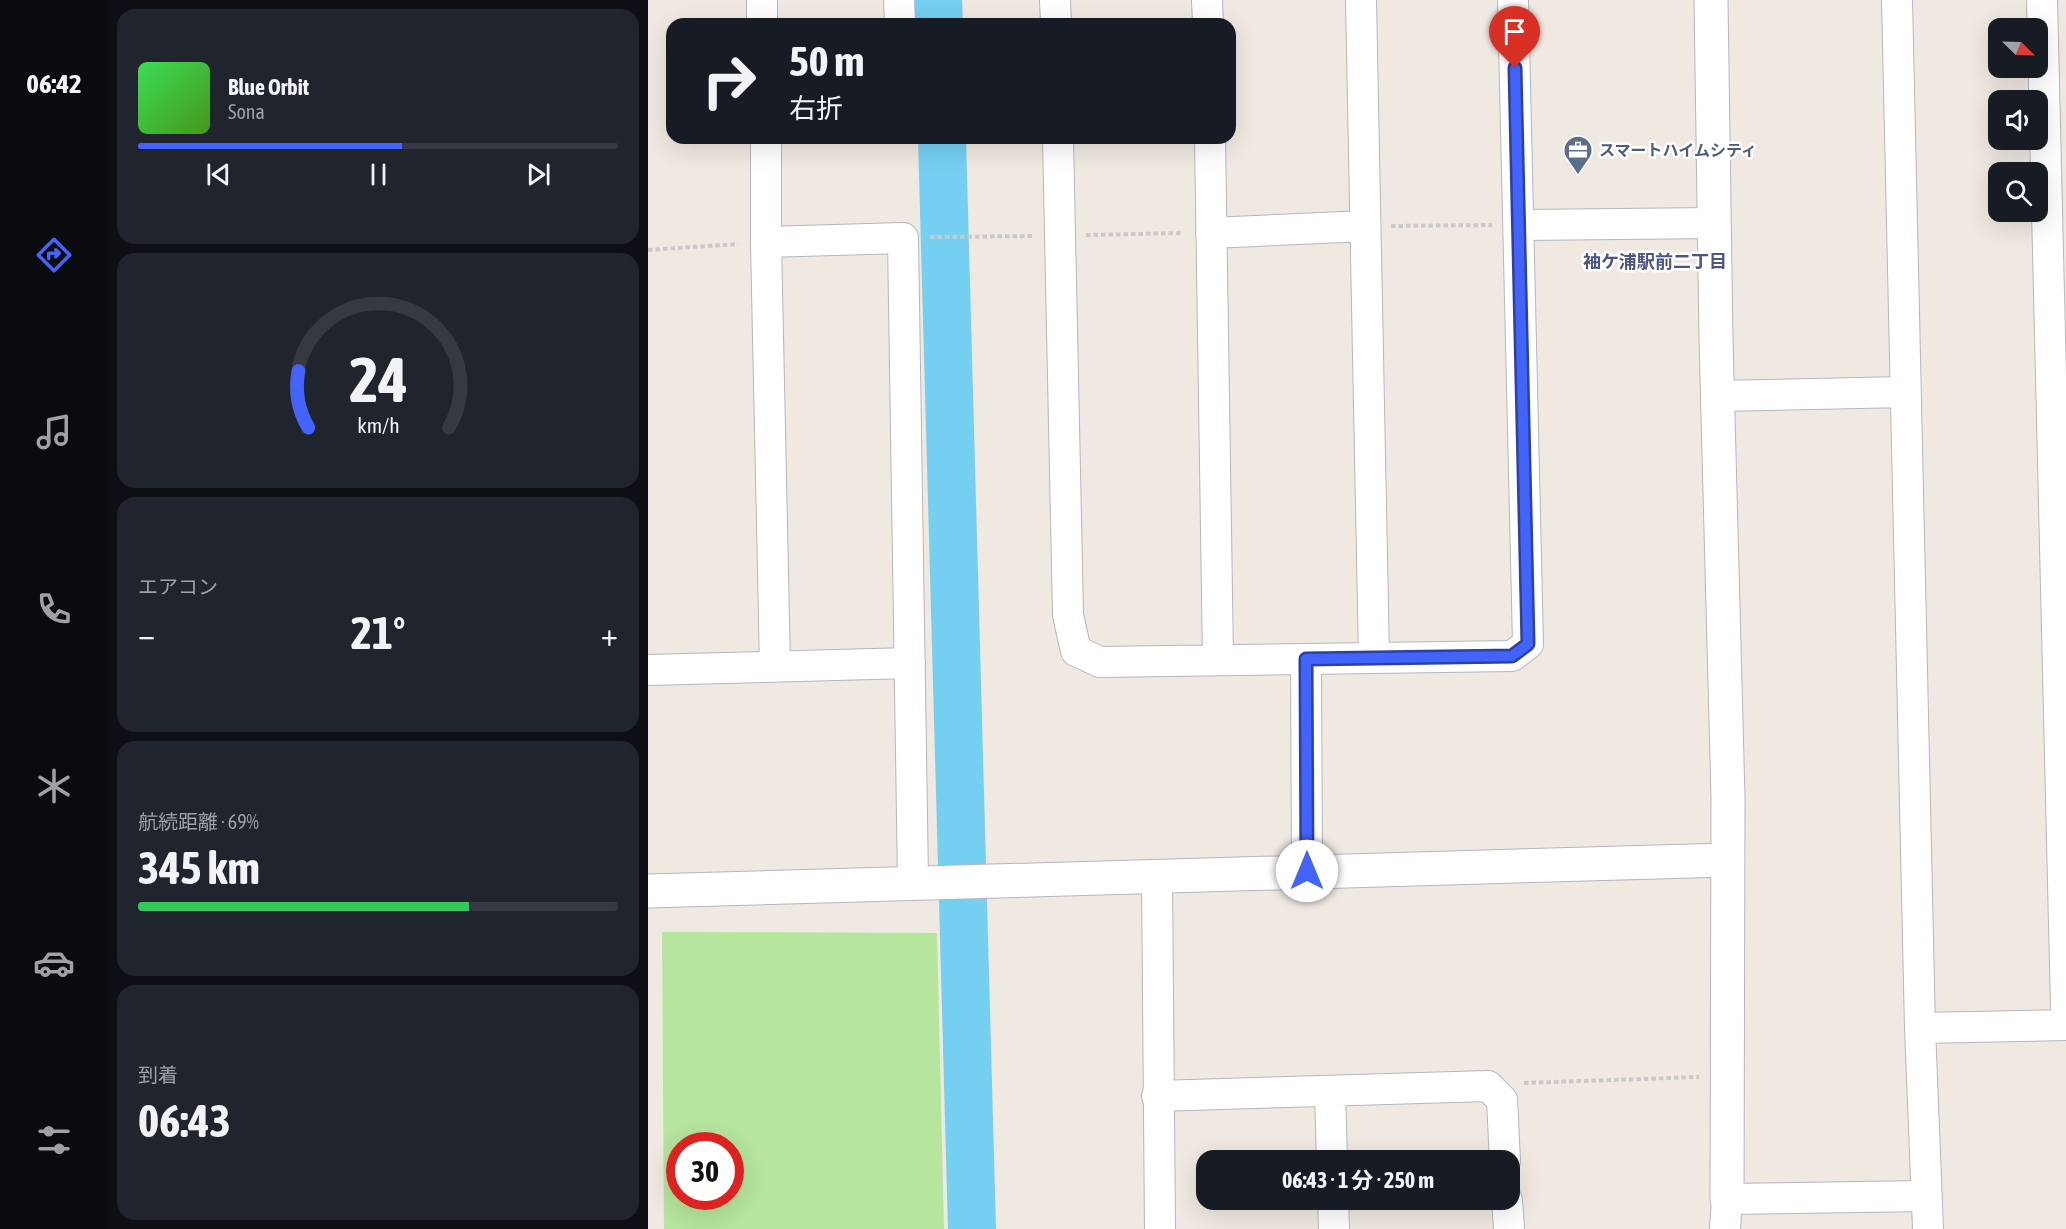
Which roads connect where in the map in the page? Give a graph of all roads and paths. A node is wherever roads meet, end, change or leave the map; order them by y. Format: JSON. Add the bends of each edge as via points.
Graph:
{"nodes":[{"id":1,"x":762,"y":0,"type":"edge"},
{"id":2,"x":899,"y":0,"type":"edge"},
{"id":3,"x":1055,"y":0,"type":"edge"},
{"id":4,"x":1207,"y":0,"type":"edge"},
{"id":5,"x":1360,"y":0,"type":"edge"},
{"id":6,"x":1513,"y":0,"type":"edge"},
{"id":7,"x":1712,"y":0,"type":"edge"},
{"id":8,"x":1897,"y":0,"type":"edge"},
{"id":9,"x":2042,"y":0,"type":"edge"},
{"id":10,"x":762,"y":18,"type":"edge"},
{"id":11,"x":900,"y":18,"type":"edge"},
{"id":12,"x":1056,"y":18,"type":"edge"},
{"id":13,"x":1208,"y":18,"type":"edge"},
{"id":14,"x":766,"y":144,"type":"edge"},
{"id":15,"x":1058,"y":144,"type":"edge"},
{"id":16,"x":1210,"y":144,"type":"edge"},
{"id":17,"x":1714,"y":223,"type":"junction"},
{"id":18,"x":1520,"y":225,"type":"junction"},
{"id":19,"x":1365,"y":226,"type":"junction"},
{"id":20,"x":1211,"y":232,"type":"junction"},
{"id":21,"x":766,"y":242,"type":"junction"},
{"id":22,"x":648,"y":250,"type":"edge"},
{"id":23,"x":2059,"y":390,"type":"edge"},
{"id":24,"x":1905,"y":392,"type":"junction"},
{"id":25,"x":1717,"y":396,"type":"junction"},
{"id":26,"x":1374,"y":658,"type":"junction"},
{"id":27,"x":1306,"y":659,"type":"junction"},
{"id":28,"x":1218,"y":660,"type":"junction"},
{"id":29,"x":910,"y":663,"type":"junction"},
{"id":30,"x":775,"y":667,"type":"junction"},
{"id":31,"x":648,"y":670,"type":"edge"},
{"id":32,"x":1728,"y":860,"type":"junction"},
{"id":33,"x":1307,"y":871,"type":"junction"},
{"id":34,"x":1157,"y":875,"type":"junction"},
{"id":35,"x":913,"y":881,"type":"junction"},
{"id":36,"x":648,"y":891,"type":"edge"},
{"id":37,"x":2066,"y":1008,"type":"edge"},
{"id":38,"x":2066,"y":1025,"type":"edge"},
{"id":39,"x":1920,"y":1028,"type":"junction"},
{"id":40,"x":1727,"y":1077,"type":"junction"},
{"id":41,"x":1330,"y":1091,"type":"junction"},
{"id":42,"x":1496,"y":1094,"type":"junction"},
{"id":43,"x":1157,"y":1096,"type":"junction"},
{"id":44,"x":1332,"y":1150,"type":"edge"},
{"id":45,"x":1504,"y":1150,"type":"edge"},
{"id":46,"x":1925,"y":1196,"type":"junction"},
{"id":47,"x":1333,"y":1210,"type":"edge"},
{"id":48,"x":1508,"y":1210,"type":"edge"},
{"id":49,"x":1726,"y":1214,"type":"edge"},
{"id":50,"x":1160,"y":1229,"type":"edge"},
{"id":51,"x":1334,"y":1229,"type":"edge"},
{"id":52,"x":1509,"y":1229,"type":"edge"},
{"id":53,"x":1928,"y":1229,"type":"edge"}],
"edges":[{"from":1,"to":10,"type":"street"},
{"from":2,"to":11,"type":"street"},
{"from":3,"to":12,"type":"street"},
{"from":4,"to":13,"type":"street"},
{"from":5,"to":19,"type":"street"},
{"from":6,"to":18,"type":"street"},
{"from":7,"to":17,"type":"street"},
{"from":8,"to":24,"type":"street"},
{"from":9,"to":23,"type":"street"},
{"from":14,"to":21,"type":"street"},
{"from":15,"to":28,"type":"street","via":[[1068,615],[1076,651],[1100,662]]},
{"from":16,"to":20,"type":"street"},
{"from":17,"to":18,"type":"street"},
{"from":17,"to":25,"type":"street"},
{"from":18,"to":19,"type":"path"},
{"from":18,"to":26,"type":"street","via":[[1528,644],[1512,656]]},
{"from":19,"to":20,"type":"street"},
{"from":19,"to":26,"type":"street"},
{"from":20,"to":28,"type":"street"},
{"from":21,"to":22,"type":"path"},
{"from":21,"to":29,"type":"street","via":[[903,238]]},
{"from":21,"to":30,"type":"street"},
{"from":23,"to":37,"type":"street"},
{"from":24,"to":25,"type":"street"},
{"from":24,"to":39,"type":"street"},
{"from":25,"to":32,"type":"street"},
{"from":26,"to":27,"type":"street"},
{"from":27,"to":28,"type":"street"},
{"from":27,"to":33,"type":"street"},
{"from":29,"to":30,"type":"street"},
{"from":29,"to":35,"type":"street"},
{"from":30,"to":31,"type":"street"},
{"from":32,"to":33,"type":"street"},
{"from":32,"to":40,"type":"street"},
{"from":33,"to":34,"type":"street"},
{"from":34,"to":35,"type":"street"},
{"from":34,"to":43,"type":"street"},
{"from":35,"to":36,"type":"street"},
{"from":38,"to":39,"type":"street"},
{"from":39,"to":46,"type":"street"},
{"from":40,"to":42,"type":"path","via":[[1524,1083]]},
{"from":40,"to":49,"type":"street"},
{"from":41,"to":42,"type":"street","via":[[1488,1086]]},
{"from":41,"to":43,"type":"street"},
{"from":41,"to":44,"type":"street"},
{"from":42,"to":45,"type":"street","via":[[1502,1100]]},
{"from":43,"to":50,"type":"street"},
{"from":46,"to":49,"type":"street"},
{"from":46,"to":53,"type":"street"},
{"from":47,"to":51,"type":"street"},
{"from":48,"to":52,"type":"street"}]}
